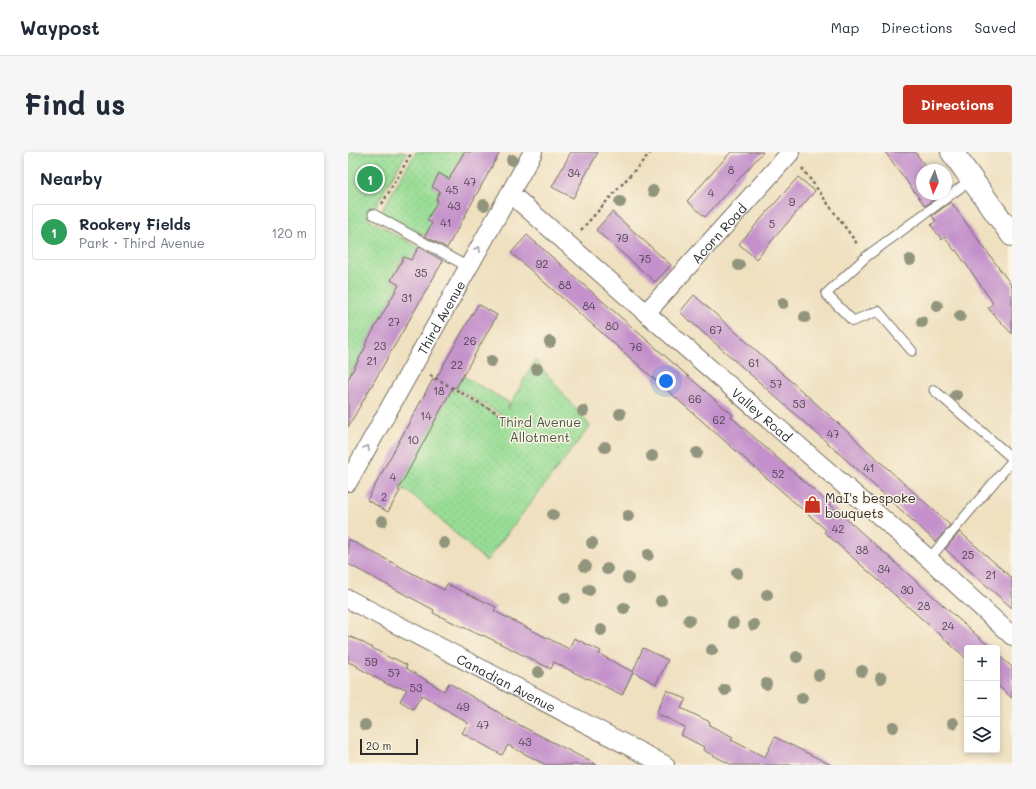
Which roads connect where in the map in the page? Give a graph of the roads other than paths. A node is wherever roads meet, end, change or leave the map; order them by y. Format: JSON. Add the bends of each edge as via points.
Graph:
{"nodes":[{"id":1,"x":534,"y":152,"type":"edge"},
{"id":2,"x":952,"y":152,"type":"edge"},
{"id":3,"x":790,"y":153,"type":"road end"},
{"id":4,"x":972,"y":179,"type":"junction"},
{"id":5,"x":511,"y":194,"type":"junction"},
{"id":6,"x":374,"y":215,"type":"road end"},
{"id":7,"x":1012,"y":235,"type":"edge"},
{"id":8,"x":468,"y":267,"type":"junction"},
{"id":9,"x":646,"y":313,"type":"junction"},
{"id":10,"x":912,"y":351,"type":"dead end"},
{"id":11,"x":934,"y":390,"type":"dead end"},
{"id":12,"x":1012,"y":459,"type":"edge"},
{"id":13,"x":348,"y":482,"type":"edge"},
{"id":14,"x":929,"y":559,"type":"junction"},
{"id":15,"x":348,"y":599,"type":"edge"},
{"id":16,"x":1012,"y":636,"type":"edge"},
{"id":17,"x":665,"y":765,"type":"edge"}],
"edges":[{"from":1,"to":5,"type":"street","name":"Third Avenue"},
{"from":2,"to":4,"type":"street"},
{"from":3,"to":9,"type":"street","name":"Acorn Road"},
{"from":4,"to":7,"type":"street"},
{"from":4,"to":10,"type":"lane","via":[[867,256],[826,294],[853,321],[878,311]]},
{"from":8,"to":5,"type":"street","name":"Third Avenue","one_way":true},
{"from":5,"to":9,"type":"street","name":"Valley Road"},
{"from":6,"to":8,"type":"lane"},
{"from":13,"to":8,"type":"street","name":"Third Avenue","one_way":true},
{"from":9,"to":14,"type":"street","name":"Valley Road"},
{"from":11,"to":12,"type":"lane"},
{"from":12,"to":14,"type":"lane"},
{"from":14,"to":16,"type":"street","name":"Valley Road"},
{"from":15,"to":17,"type":"street","name":"Canadian Avenue"}]}
